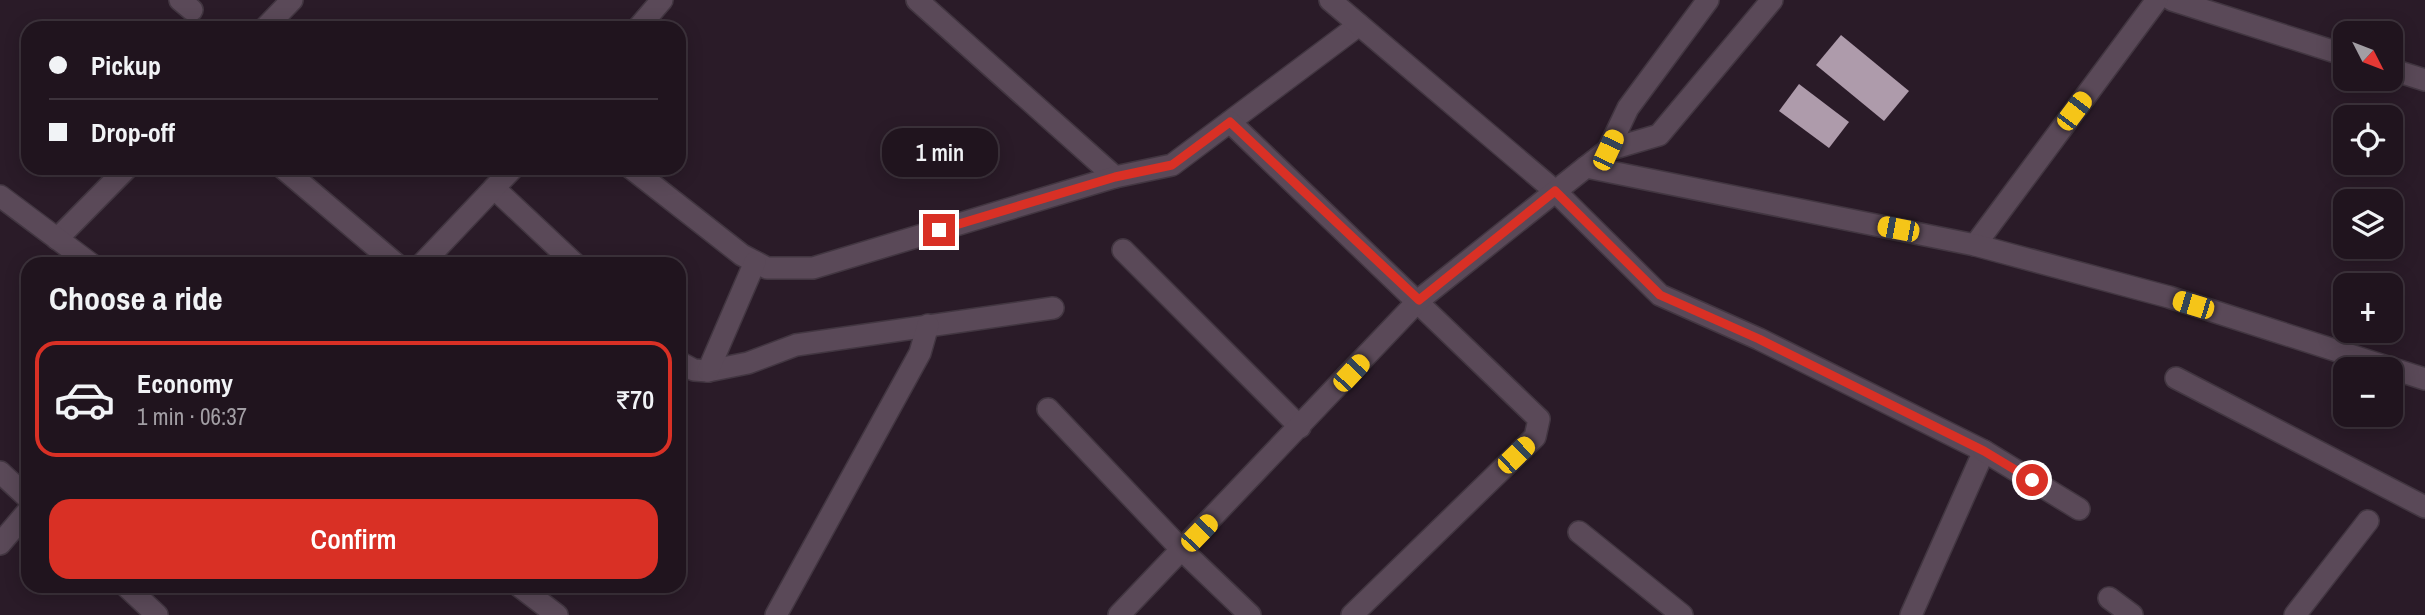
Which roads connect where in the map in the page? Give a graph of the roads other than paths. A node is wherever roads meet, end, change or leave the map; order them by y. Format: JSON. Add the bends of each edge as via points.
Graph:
{"nodes":[{"id":1,"x":292,"y":0,"type":"edge"},
{"id":2,"x":662,"y":0,"type":"edge"},
{"id":3,"x":917,"y":0,"type":"edge"},
{"id":4,"x":1329,"y":0,"type":"edge"},
{"id":5,"x":1708,"y":0,"type":"edge"},
{"id":6,"x":1772,"y":0,"type":"edge"},
{"id":7,"x":2157,"y":0,"type":"edge"},
{"id":8,"x":2172,"y":0,"type":"edge"},
{"id":9,"x":272,"y":21,"type":"edge"},
{"id":10,"x":644,"y":21,"type":"edge"},
{"id":11,"x":1359,"y":25,"type":"junction"},
{"id":12,"x":2333,"y":51,"type":"edge"},
{"id":13,"x":2403,"y":73,"type":"edge"},
{"id":14,"x":2425,"y":80,"type":"edge"},
{"id":15,"x":1230,"y":122,"type":"junction"},
{"id":16,"x":1608,"y":150,"type":"junction"},
{"id":17,"x":1586,"y":167,"type":"junction"},
{"id":18,"x":120,"y":175,"type":"edge"},
{"id":19,"x":291,"y":175,"type":"edge"},
{"id":20,"x":506,"y":175,"type":"edge"},
{"id":21,"x":640,"y":175,"type":"edge"},
{"id":22,"x":1115,"y":177,"type":"junction"},
{"id":23,"x":494,"y":188,"type":"junction"},
{"id":24,"x":1555,"y":191,"type":"junction"},
{"id":25,"x":0,"y":196,"type":"edge"},
{"id":26,"x":57,"y":239,"type":"junction"},
{"id":27,"x":1975,"y":245,"type":"junction"},
{"id":28,"x":1123,"y":250,"type":"dead end"},
{"id":29,"x":81,"y":257,"type":"edge"},
{"id":30,"x":388,"y":257,"type":"edge"},
{"id":31,"x":429,"y":257,"type":"edge"},
{"id":32,"x":568,"y":257,"type":"edge"},
{"id":33,"x":755,"y":261,"type":"junction"},
{"id":34,"x":1419,"y":300,"type":"junction"},
{"id":35,"x":1053,"y":308,"type":"dead end"},
{"id":36,"x":928,"y":325,"type":"junction"},
{"id":37,"x":686,"y":366,"type":"edge"},
{"id":38,"x":708,"y":371,"type":"junction"},
{"id":39,"x":2176,"y":378,"type":"dead end"},
{"id":40,"x":2425,"y":379,"type":"edge"},
{"id":41,"x":1048,"y":408,"type":"dead end"},
{"id":42,"x":1300,"y":427,"type":"junction"},
{"id":43,"x":1984,"y":451,"type":"junction"},
{"id":44,"x":0,"y":472,"type":"edge"},
{"id":45,"x":21,"y":492,"type":"edge"},
{"id":46,"x":2425,"y":507,"type":"edge"},
{"id":47,"x":2079,"y":509,"type":"dead end"},
{"id":48,"x":21,"y":519,"type":"edge"},
{"id":49,"x":2368,"y":521,"type":"dead end"},
{"id":50,"x":1579,"y":532,"type":"dead end"},
{"id":51,"x":0,"y":544,"type":"edge"},
{"id":52,"x":1182,"y":550,"type":"junction"},
{"id":53,"x":133,"y":593,"type":"edge"},
{"id":54,"x":528,"y":593,"type":"edge"},
{"id":55,"x":2109,"y":598,"type":"dead end"},
{"id":56,"x":555,"y":614,"type":"edge"},
{"id":57,"x":157,"y":615,"type":"edge"},
{"id":58,"x":776,"y":615,"type":"edge"},
{"id":59,"x":1119,"y":615,"type":"edge"},
{"id":60,"x":1250,"y":615,"type":"edge"},
{"id":61,"x":1352,"y":615,"type":"edge"},
{"id":62,"x":1682,"y":615,"type":"edge"},
{"id":63,"x":1911,"y":615,"type":"edge"},
{"id":64,"x":2132,"y":615,"type":"edge"},
{"id":65,"x":2295,"y":615,"type":"edge"}],
"edges":[{"from":1,"to":9,"type":"street"},
{"from":2,"to":10,"type":"street"},
{"from":3,"to":22,"type":"street"},
{"from":4,"to":11,"type":"street"},
{"from":5,"to":16,"type":"street","via":[[1628,108]]},
{"from":6,"to":16,"type":"street","via":[[1659,135]]},
{"from":7,"to":27,"type":"street"},
{"from":8,"to":12,"type":"street"},
{"from":11,"to":15,"type":"street"},
{"from":11,"to":24,"type":"street"},
{"from":13,"to":14,"type":"street"},
{"from":15,"to":22,"type":"street","via":[[1172,165]]},
{"from":15,"to":34,"type":"street"},
{"from":16,"to":17,"type":"street"},
{"from":17,"to":24,"type":"street"},
{"from":17,"to":27,"type":"street"},
{"from":18,"to":26,"type":"street"},
{"from":19,"to":30,"type":"street"},
{"from":20,"to":23,"type":"street"},
{"from":21,"to":33,"type":"street"},
{"from":22,"to":33,"type":"street","via":[[813,268],[767,268]]},
{"from":23,"to":31,"type":"street"},
{"from":23,"to":32,"type":"street"},
{"from":24,"to":34,"type":"street"},
{"from":24,"to":43,"type":"street","via":[[1660,295]]},
{"from":25,"to":26,"type":"street"},
{"from":26,"to":29,"type":"street"},
{"from":27,"to":40,"type":"street","via":[[2169,297]]},
{"from":28,"to":42,"type":"street"},
{"from":33,"to":38,"type":"street"},
{"from":34,"to":42,"type":"street"},
{"from":34,"to":61,"type":"street","via":[[1536,414],[1540,425],[1535,437]]},
{"from":35,"to":36,"type":"street"},
{"from":36,"to":38,"type":"street","via":[[796,345],[748,363]]},
{"from":36,"to":58,"type":"street","via":[[920,353]]},
{"from":37,"to":38,"type":"street"},
{"from":39,"to":46,"type":"street"},
{"from":41,"to":52,"type":"street"},
{"from":42,"to":52,"type":"street"},
{"from":43,"to":47,"type":"street"},
{"from":43,"to":63,"type":"street"},
{"from":44,"to":45,"type":"street"},
{"from":48,"to":51,"type":"street"},
{"from":49,"to":65,"type":"street"},
{"from":50,"to":62,"type":"street"},
{"from":52,"to":59,"type":"street"},
{"from":52,"to":60,"type":"street"},
{"from":53,"to":57,"type":"street"},
{"from":54,"to":56,"type":"street"},
{"from":55,"to":64,"type":"street"}]}
